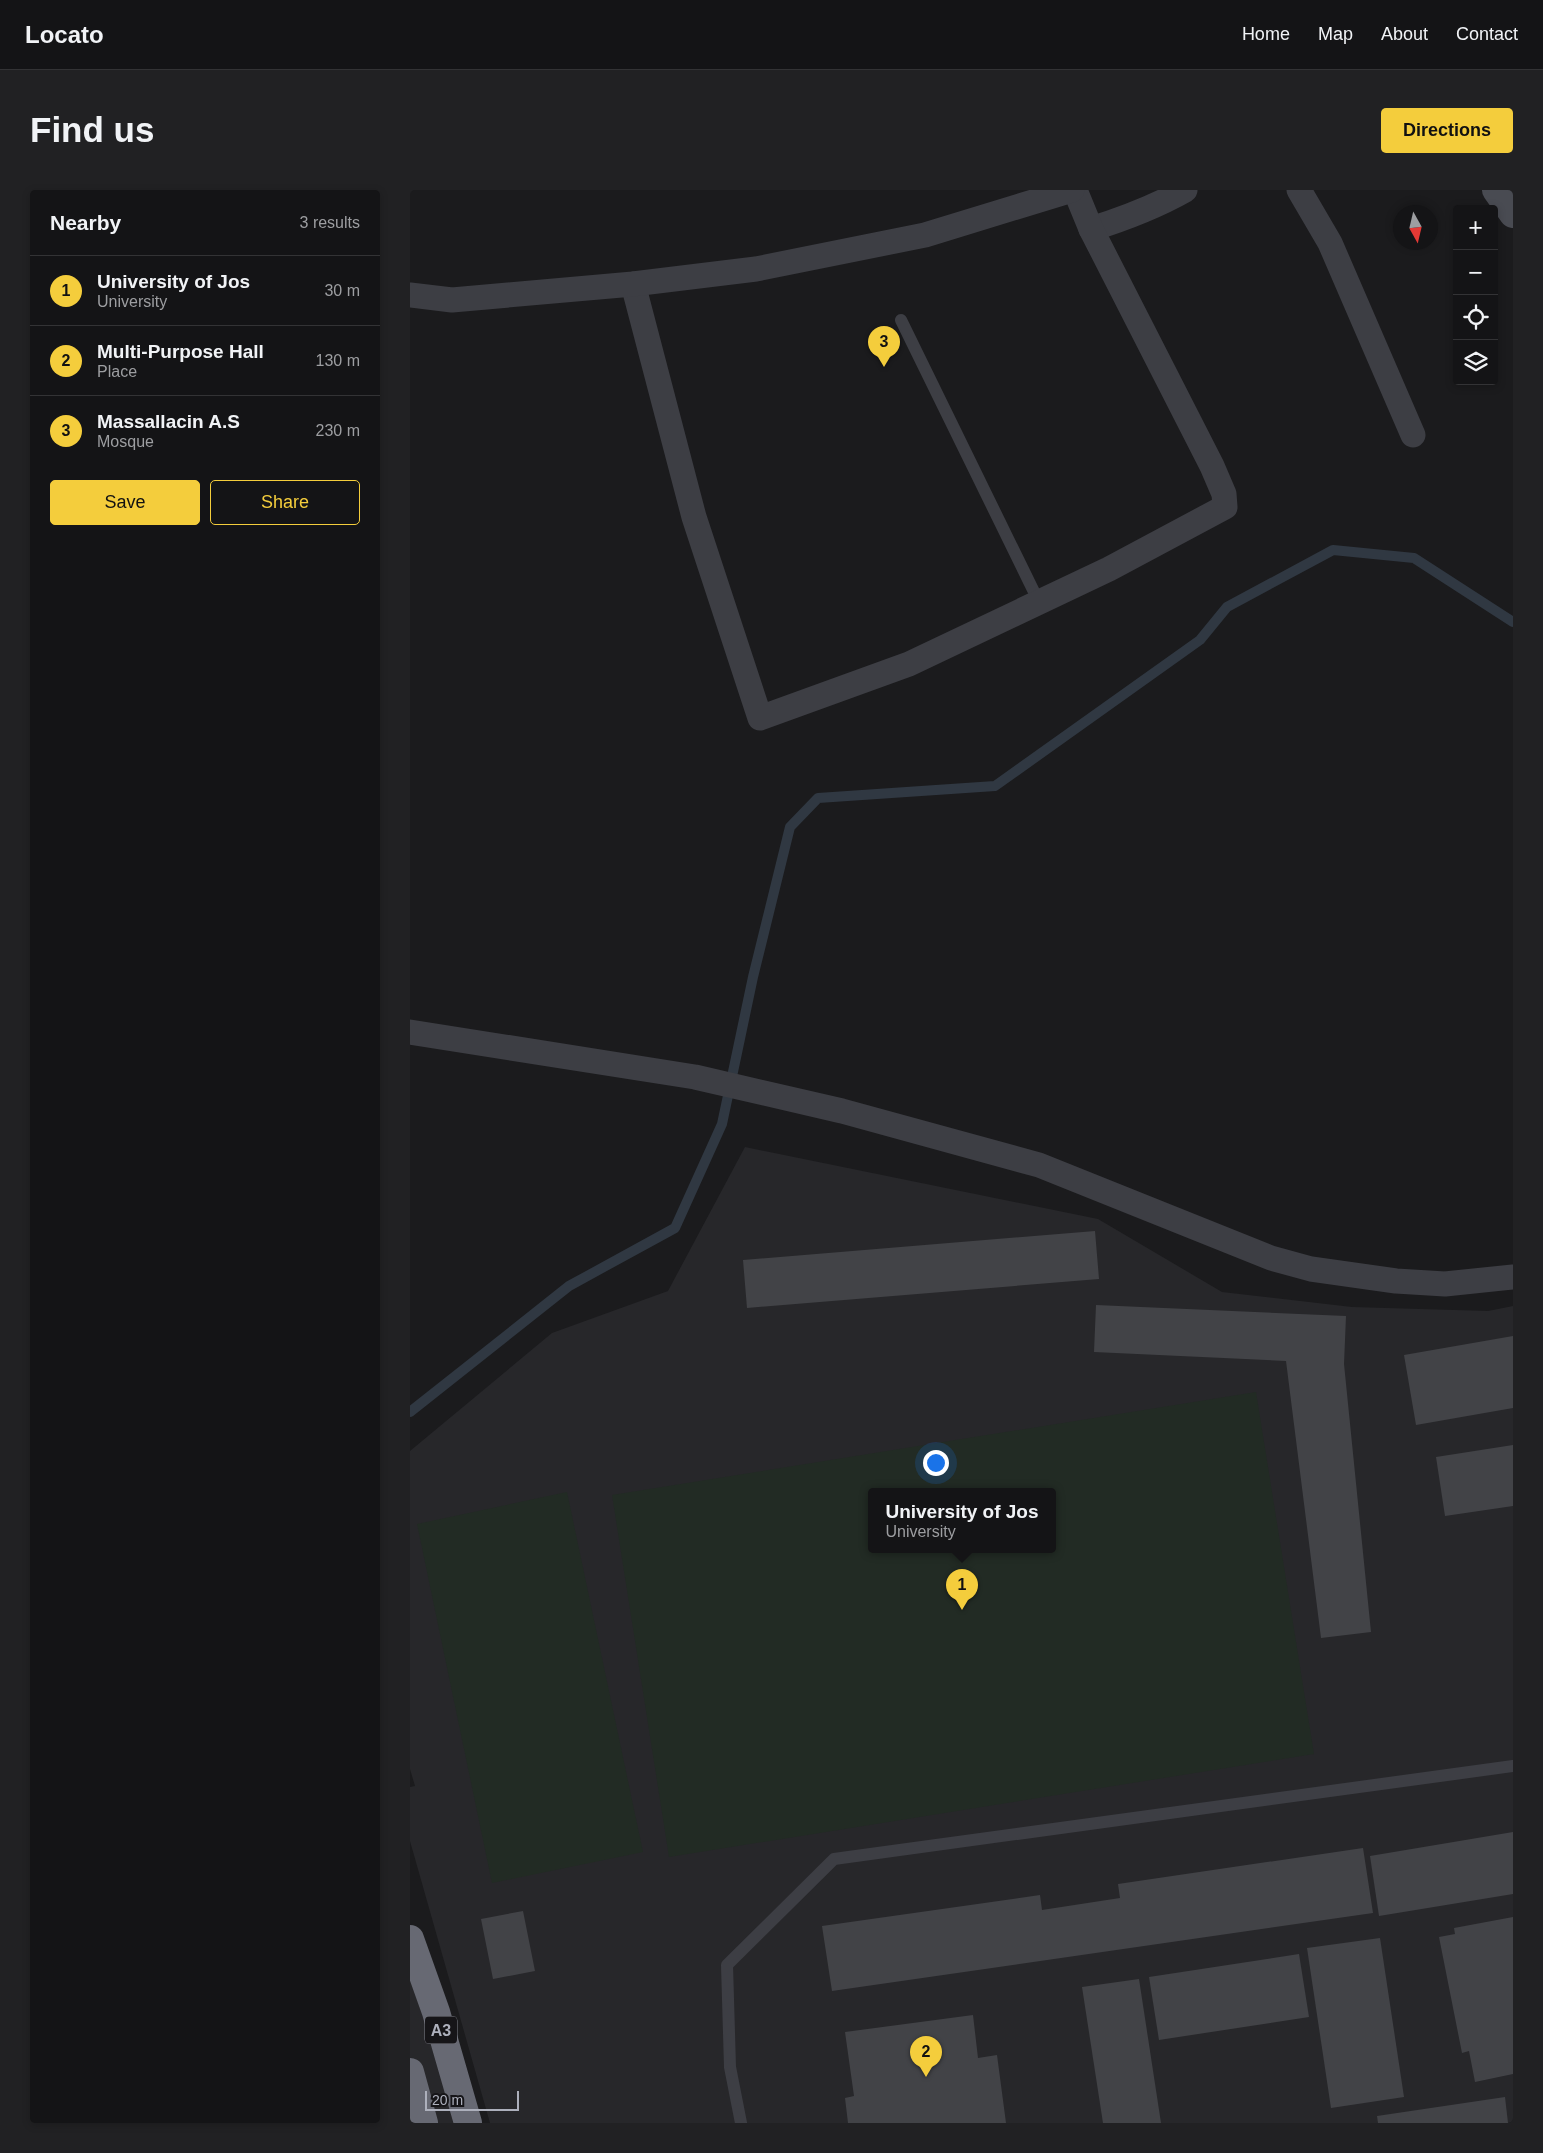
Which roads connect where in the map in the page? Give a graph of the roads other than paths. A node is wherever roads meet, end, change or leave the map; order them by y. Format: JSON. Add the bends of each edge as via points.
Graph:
{"nodes":[{"id":1,"x":1074,"y":190,"type":"edge"},
{"id":2,"x":1185,"y":190,"type":"edge"},
{"id":3,"x":1299,"y":190,"type":"edge"},
{"id":4,"x":1496,"y":190,"type":"edge"},
{"id":5,"x":1513,"y":214,"type":"edge"},
{"id":6,"x":1091,"y":229,"type":"junction"},
{"id":7,"x":633,"y":284,"type":"junction"},
{"id":8,"x":410,"y":295,"type":"edge"},
{"id":9,"x":901,"y":320,"type":"dead end"},
{"id":10,"x":1412,"y":435,"type":"dead end"},
{"id":11,"x":1039,"y":602,"type":"junction"},
{"id":12,"x":410,"y":1032,"type":"edge"},
{"id":13,"x":1513,"y":1277,"type":"edge"},
{"id":14,"x":1513,"y":1766,"type":"edge"},
{"id":15,"x":410,"y":1939,"type":"edge"},
{"id":16,"x":410,"y":2072,"type":"edge"},
{"id":17,"x":424,"y":2123,"type":"edge"},
{"id":18,"x":468,"y":2123,"type":"edge"},
{"id":19,"x":742,"y":2123,"type":"edge"}],
"edges":[{"from":1,"to":6,"type":"street"},
{"from":1,"to":7,"type":"street","via":[[925,235],[756,269]]},
{"from":2,"to":6,"type":"street","via":[[1124,219]]},
{"from":3,"to":10,"type":"street","via":[[1330,243]]},
{"from":4,"to":5,"type":"street"},
{"from":6,"to":11,"type":"street","via":[[1212,466],[1224,494],[1225,507]]},
{"from":7,"to":8,"type":"street","via":[[452,300]]},
{"from":7,"to":11,"type":"street","via":[[694,517],[760,718],[909,664]]},
{"from":9,"to":11,"type":"lane"},
{"from":12,"to":13,"type":"street","via":[[695,1077],[842,1111],[1039,1166],[1271,1258],[1311,1270],[1445,1284]]},
{"from":14,"to":19,"type":"lane","via":[[834,1860],[727,1965],[730,2067]]},
{"from":15,"to":18,"type":"highway","number":"A3","via":[[436,2012]]},
{"from":16,"to":17,"type":"highway"}]}
